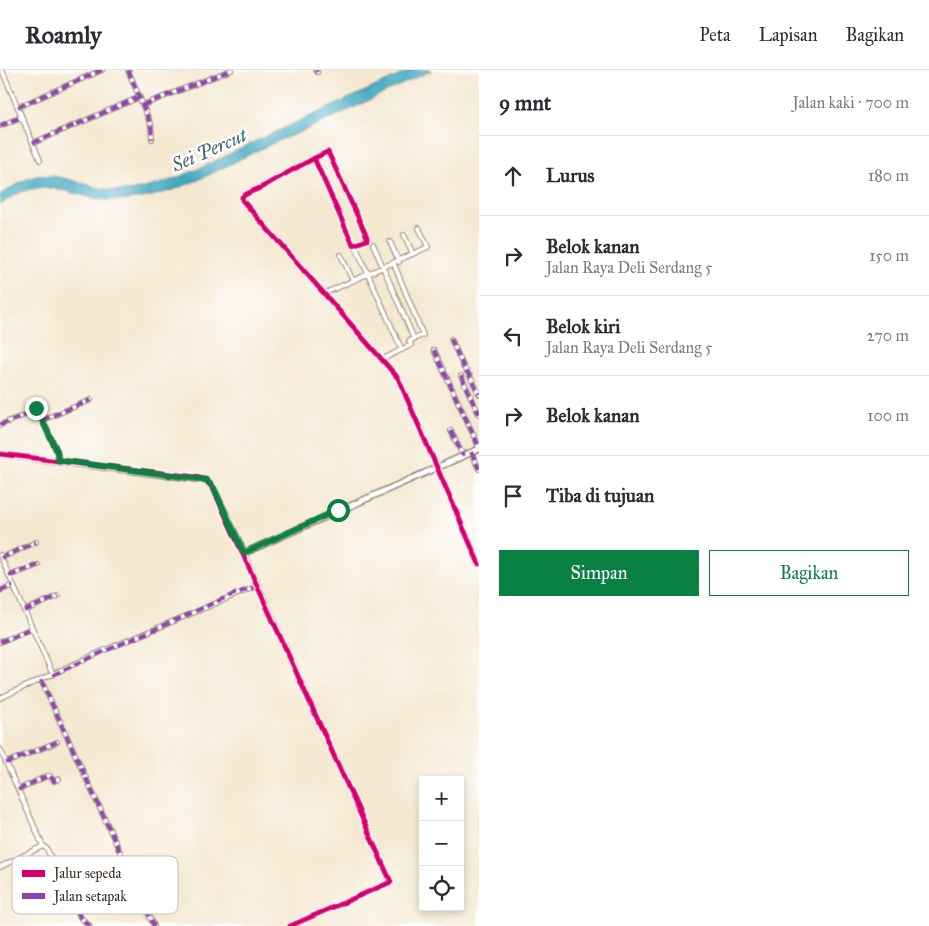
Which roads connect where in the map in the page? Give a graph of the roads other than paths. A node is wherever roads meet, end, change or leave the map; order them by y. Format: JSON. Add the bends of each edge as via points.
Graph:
{"nodes":[{"id":1,"x":2,"y":70,"type":"edge"},
{"id":2,"x":102,"y":70,"type":"edge"},
{"id":3,"x":128,"y":70,"type":"edge"},
{"id":4,"x":231,"y":70,"type":"edge"},
{"id":5,"x":140,"y":97,"type":"junction"},
{"id":6,"x":144,"y":105,"type":"junction"},
{"id":7,"x":18,"y":107,"type":"junction"},
{"id":8,"x":22,"y":117,"type":"junction"},
{"id":9,"x":0,"y":126,"type":"edge"},
{"id":10,"x":152,"y":139,"type":"dead end"},
{"id":11,"x":33,"y":143,"type":"junction"},
{"id":12,"x":314,"y":158,"type":"junction"},
{"id":13,"x":40,"y":160,"type":"dead end"},
{"id":14,"x":419,"y":228,"type":"dead end"},
{"id":15,"x":404,"y":235,"type":"dead end"},
{"id":16,"x":390,"y":242,"type":"dead end"},
{"id":17,"x":373,"y":244,"type":"dead end"},
{"id":18,"x":356,"y":247,"type":"dead end"},
{"id":19,"x":413,"y":254,"type":"junction"},
{"id":20,"x":341,"y":255,"type":"dead end"},
{"id":21,"x":399,"y":262,"type":"junction"},
{"id":22,"x":394,"y":264,"type":"junction"},
{"id":23,"x":383,"y":268,"type":"junction"},
{"id":24,"x":368,"y":275,"type":"junction"},
{"id":25,"x":353,"y":281,"type":"junction"},
{"id":26,"x":323,"y":294,"type":"junction"},
{"id":27,"x":414,"y":338,"type":"junction"},
{"id":28,"x":451,"y":339,"type":"dead end"},
{"id":29,"x":402,"y":350,"type":"junction"},
{"id":30,"x":434,"y":350,"type":"dead end"},
{"id":31,"x":381,"y":360,"type":"junction"},
{"id":32,"x":461,"y":376,"type":"dead end"},
{"id":33,"x":479,"y":394,"type":"edge"},
{"id":34,"x":91,"y":400,"type":"dead end"},
{"id":35,"x":35,"y":404,"type":"dead end"},
{"id":36,"x":37,"y":410,"type":"junction"},
{"id":37,"x":479,"y":414,"type":"edge"},
{"id":38,"x":42,"y":420,"type":"junction"},
{"id":39,"x":0,"y":426,"type":"edge"},
{"id":40,"x":451,"y":431,"type":"dead end"},
{"id":41,"x":479,"y":448,"type":"edge"},
{"id":42,"x":471,"y":452,"type":"junction"},
{"id":43,"x":0,"y":454,"type":"edge"},
{"id":44,"x":463,"y":456,"type":"junction"},
{"id":45,"x":58,"y":460,"type":"junction"},
{"id":46,"x":437,"y":467,"type":"junction"},
{"id":47,"x":479,"y":469,"type":"edge"},
{"id":48,"x":36,"y":542,"type":"dead end"},
{"id":49,"x":244,"y":553,"type":"junction"},
{"id":50,"x":1,"y":559,"type":"edge"},
{"id":51,"x":479,"y":564,"type":"edge"},
{"id":52,"x":38,"y":565,"type":"dead end"},
{"id":53,"x":6,"y":568,"type":"junction"},
{"id":54,"x":0,"y":570,"type":"edge"},
{"id":55,"x":9,"y":576,"type":"junction"},
{"id":56,"x":13,"y":586,"type":"junction"},
{"id":57,"x":259,"y":587,"type":"junction"},
{"id":58,"x":0,"y":591,"type":"edge"},
{"id":59,"x":58,"y":596,"type":"dead end"},
{"id":60,"x":24,"y":611,"type":"junction"},
{"id":61,"x":32,"y":628,"type":"junction"},
{"id":62,"x":0,"y":642,"type":"edge"},
{"id":63,"x":53,"y":675,"type":"junction"},
{"id":64,"x":41,"y":680,"type":"junction"},
{"id":65,"x":0,"y":698,"type":"edge"},
{"id":66,"x":57,"y":742,"type":"dead end"},
{"id":67,"x":0,"y":748,"type":"edge"},
{"id":68,"x":6,"y":763,"type":"junction"},
{"id":69,"x":59,"y":779,"type":"dead end"},
{"id":70,"x":18,"y":790,"type":"junction"},
{"id":71,"x":43,"y":846,"type":"junction"},
{"id":72,"x":23,"y":856,"type":"edge"},
{"id":73,"x":50,"y":856,"type":"edge"},
{"id":74,"x":122,"y":856,"type":"edge"},
{"id":75,"x":12,"y":861,"type":"edge"},
{"id":76,"x":0,"y":867,"type":"edge"},
{"id":77,"x":78,"y":914,"type":"edge"},
{"id":78,"x":148,"y":914,"type":"edge"},
{"id":79,"x":306,"y":919,"type":"junction"},
{"id":80,"x":90,"y":926,"type":"edge"},
{"id":81,"x":154,"y":926,"type":"edge"},
{"id":82,"x":290,"y":926,"type":"edge"},
{"id":83,"x":309,"y":926,"type":"edge"}],
"edges":[{"from":1,"to":7,"type":"street"},
{"from":2,"to":7,"type":"street"},
{"from":3,"to":5,"type":"street"},
{"from":4,"to":6,"type":"street"},
{"from":5,"to":6,"type":"street"},
{"from":5,"to":11,"type":"street"},
{"from":6,"to":10,"type":"street"},
{"from":7,"to":8,"type":"street"},
{"from":8,"to":9,"type":"street"},
{"from":8,"to":11,"type":"street"},
{"from":11,"to":13,"type":"street"},
{"from":12,"to":12,"type":"street","via":[[353,246],[367,240],[329,153]]},
{"from":12,"to":26,"type":"street","via":[[245,195],[242,200]]},
{"from":14,"to":19,"type":"street","via":[[428,247]]},
{"from":15,"to":19,"type":"street"},
{"from":16,"to":21,"type":"street"},
{"from":17,"to":23,"type":"street"},
{"from":18,"to":24,"type":"street"},
{"from":19,"to":21,"type":"street"},
{"from":20,"to":25,"type":"street"},
{"from":21,"to":22,"type":"street"},
{"from":22,"to":23,"type":"street"},
{"from":22,"to":27,"type":"street","via":[[423,335]]},
{"from":23,"to":24,"type":"street"},
{"from":23,"to":27,"type":"street"},
{"from":24,"to":25,"type":"street"},
{"from":24,"to":29,"type":"street"},
{"from":25,"to":26,"type":"street"},
{"from":26,"to":31,"type":"street"},
{"from":27,"to":29,"type":"street","via":[[409,340],[411,345]]},
{"from":28,"to":33,"type":"street"},
{"from":29,"to":31,"type":"street"},
{"from":30,"to":41,"type":"street"},
{"from":31,"to":46,"type":"street","via":[[399,381]]},
{"from":32,"to":37,"type":"street"},
{"from":34,"to":38,"type":"street"},
{"from":35,"to":36,"type":"street"},
{"from":36,"to":38,"type":"street"},
{"from":36,"to":39,"type":"street"},
{"from":38,"to":45,"type":"street","via":[[58,453]]},
{"from":40,"to":44,"type":"street"},
{"from":41,"to":42,"type":"street"},
{"from":42,"to":44,"type":"street"},
{"from":42,"to":47,"type":"street"},
{"from":43,"to":45,"type":"street"},
{"from":44,"to":46,"type":"street"},
{"from":45,"to":49,"type":"street","via":[[206,480],[214,488]]},
{"from":46,"to":49,"type":"street"},
{"from":46,"to":51,"type":"street"},
{"from":48,"to":50,"type":"street"},
{"from":49,"to":57,"type":"street"},
{"from":50,"to":53,"type":"street"},
{"from":52,"to":55,"type":"street"},
{"from":53,"to":54,"type":"street"},
{"from":53,"to":55,"type":"street"},
{"from":55,"to":56,"type":"street"},
{"from":56,"to":58,"type":"street"},
{"from":56,"to":60,"type":"street"},
{"from":57,"to":63,"type":"street","via":[[105,650]]},
{"from":57,"to":79,"type":"street","via":[[391,882]]},
{"from":59,"to":60,"type":"street"},
{"from":60,"to":61,"type":"street"},
{"from":61,"to":62,"type":"street"},
{"from":61,"to":63,"type":"street"},
{"from":63,"to":64,"type":"street"},
{"from":64,"to":65,"type":"street"},
{"from":64,"to":74,"type":"street"},
{"from":66,"to":68,"type":"street"},
{"from":67,"to":68,"type":"street"},
{"from":68,"to":70,"type":"street"},
{"from":69,"to":70,"type":"street","via":[[54,781],[49,776]]},
{"from":70,"to":71,"type":"street"},
{"from":71,"to":72,"type":"street"},
{"from":71,"to":73,"type":"street"},
{"from":75,"to":76,"type":"street"},
{"from":77,"to":80,"type":"street"},
{"from":78,"to":81,"type":"street"},
{"from":79,"to":82,"type":"street"},
{"from":79,"to":83,"type":"street"}]}
